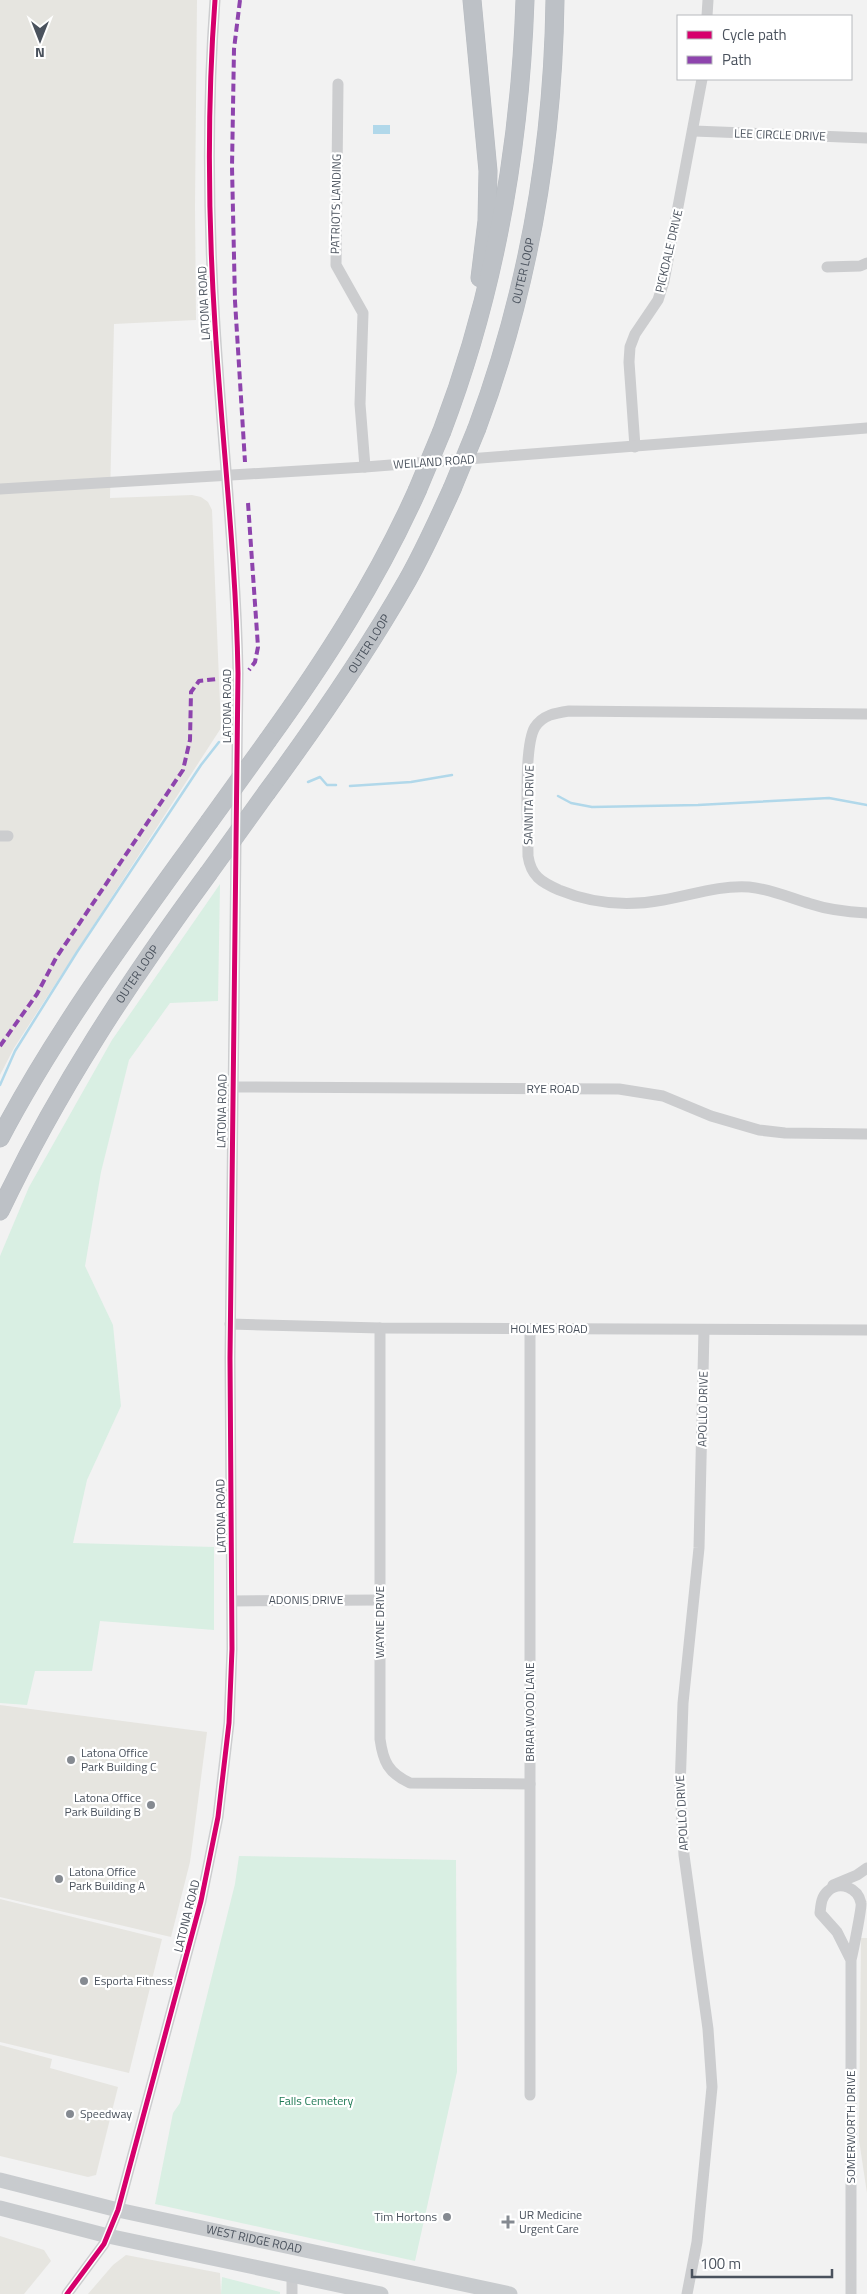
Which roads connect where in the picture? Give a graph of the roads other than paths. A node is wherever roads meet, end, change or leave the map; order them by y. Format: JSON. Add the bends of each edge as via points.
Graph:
{"nodes":[{"id":1,"x":215,"y":0,"type":"edge"},
{"id":2,"x":472,"y":0,"type":"edge"},
{"id":3,"x":525,"y":0,"type":"edge"},
{"id":4,"x":555,"y":0,"type":"edge"},
{"id":5,"x":708,"y":0,"type":"edge"},
{"id":6,"x":707,"y":15,"type":"edge"},
{"id":7,"x":702,"y":80,"type":"edge"},
{"id":8,"x":338,"y":84,"type":"dead end"},
{"id":9,"x":694,"y":131,"type":"junction"},
{"id":10,"x":867,"y":138,"type":"edge"},
{"id":11,"x":867,"y":263,"type":"edge"},
{"id":12,"x":827,"y":267,"type":"dead end"},
{"id":13,"x":472,"y":346,"type":"junction"},
{"id":14,"x":867,"y":428,"type":"edge"},
{"id":15,"x":635,"y":447,"type":"junction"},
{"id":16,"x":365,"y":467,"type":"junction"},
{"id":17,"x":226,"y":477,"type":"junction"},
{"id":18,"x":0,"y":489,"type":"edge"},
{"id":19,"x":867,"y":714,"type":"edge"},
{"id":20,"x":867,"y":913,"type":"edge"},
{"id":21,"x":232,"y":1087,"type":"junction"},
{"id":22,"x":867,"y":1134,"type":"edge"},
{"id":23,"x":0,"y":1138,"type":"edge"},
{"id":24,"x":0,"y":1211,"type":"edge"},
{"id":25,"x":230,"y":1324,"type":"junction"},
{"id":26,"x":380,"y":1328,"type":"junction"},
{"id":27,"x":530,"y":1329,"type":"junction"},
{"id":28,"x":704,"y":1330,"type":"junction"},
{"id":29,"x":867,"y":1330,"type":"edge"},
{"id":30,"x":232,"y":1600,"type":"junction"},
{"id":31,"x":380,"y":1600,"type":"junction"},
{"id":32,"x":530,"y":1784,"type":"junction"},
{"id":33,"x":867,"y":1868,"type":"edge"},
{"id":34,"x":828,"y":1891,"type":"junction"},
{"id":35,"x":851,"y":1960,"type":"junction"},
{"id":36,"x":530,"y":2095,"type":"dead end"},
{"id":37,"x":0,"y":2180,"type":"edge"},
{"id":38,"x":0,"y":2208,"type":"edge"},
{"id":39,"x":118,"y":2210,"type":"junction"},
{"id":40,"x":108,"y":2236,"type":"junction"},
{"id":41,"x":292,"y":2276,"type":"junction"},
{"id":42,"x":67,"y":2294,"type":"edge"},
{"id":43,"x":292,"y":2294,"type":"edge"},
{"id":44,"x":381,"y":2294,"type":"edge"},
{"id":45,"x":510,"y":2294,"type":"edge"},
{"id":46,"x":687,"y":2294,"type":"edge"},
{"id":47,"x":851,"y":2294,"type":"edge"}],
"edges":[{"from":1,"to":17,"type":"street","name":"LATONA ROAD","via":[[210,108],[210,224]]},
{"from":2,"to":13,"type":"highway","via":[[488,196]]},
{"from":3,"to":13,"type":"highway","via":[[520,96],[510,181],[494,264]]},
{"from":4,"to":24,"type":"highway","name":"OUTER LOOP","bridge":true,"via":[[551,94],[536,212],[505,345],[452,489],[382,625],[336,696],[128,986],[82,1058]]},
{"from":5,"to":6,"type":"street"},
{"from":7,"to":9,"type":"street","name":"PICKDALE DRIVE"},
{"from":8,"to":16,"type":"street","name":"PATRIOTS LANDING","via":[[336,265],[363,313],[360,404]]},
{"from":9,"to":10,"type":"street","name":"LEE CIRCLE DRIVE"},
{"from":9,"to":15,"type":"street","name":"PICKDALE DRIVE","via":[[664,281],[658,300],[630,347]]},
{"from":11,"to":12,"type":"street"},
{"from":13,"to":23,"type":"highway","bridge":true,"via":[[417,491],[381,565],[346,624],[268,740],[78,1005]]},
{"from":14,"to":15,"type":"street","name":"WEILAND ROAD"},
{"from":15,"to":16,"type":"street","name":"WEILAND ROAD"},
{"from":16,"to":17,"type":"street","name":"WEILAND ROAD"},
{"from":17,"to":18,"type":"street","name":"WEILAND ROAD"},
{"from":17,"to":21,"type":"street","name":"LATONA ROAD","via":[[238,666]]},
{"from":19,"to":20,"type":"street","name":"SANNITA DRIVE","via":[[568,711],[548,715],[536,725],[529,745],[528,856],[532,872],[538,879],[594,902],[646,903],[720,888],[748,887],[778,892],[824,908]]},
{"from":21,"to":22,"type":"street","name":"RYE ROAD","via":[[618,1089],[663,1096],[711,1116],[759,1130]]},
{"from":21,"to":25,"type":"street","name":"LATONA ROAD"},
{"from":25,"to":26,"type":"street","name":"HOLMES ROAD"},
{"from":25,"to":30,"type":"street","name":"LATONA ROAD"},
{"from":26,"to":27,"type":"street","name":"HOLMES ROAD"},
{"from":26,"to":31,"type":"street","name":"WAYNE DRIVE"},
{"from":27,"to":28,"type":"street","name":"HOLMES ROAD"},
{"from":27,"to":32,"type":"street","name":"BRIAR WOOD LANE"},
{"from":28,"to":29,"type":"street","name":"HOLMES ROAD"},
{"from":28,"to":46,"type":"street","name":"APOLLO DRIVE","via":[[699,1548],[684,1703],[680,1789],[684,1855],[708,2029],[712,2087],[697,2242]]},
{"from":30,"to":31,"type":"street","name":"ADONIS DRIVE"},
{"from":30,"to":39,"type":"street","name":"LATONA ROAD","via":[[229,1723],[212,1850],[194,1934]]},
{"from":31,"to":32,"type":"street","name":"WAYNE DRIVE","via":[[380,1739],[384,1762],[390,1771],[410,1782],[423,1784]]},
{"from":32,"to":36,"type":"street","name":"BRIAR WOOD LANE"},
{"from":33,"to":34,"type":"street","via":[[840,1881]]},
{"from":34,"to":35,"type":"street","name":"SOMERWORTH DRIVE","via":[[822,1900],[820,1913],[837,1932]]},
{"from":34,"to":35,"type":"street","name":"SOMERWORTH DRIVE","via":[[846,1887],[860,1898],[862,1906]]},
{"from":35,"to":47,"type":"street","name":"SOMERWORTH DRIVE"},
{"from":37,"to":39,"type":"main road","name":"WEST RIDGE ROAD"},
{"from":38,"to":40,"type":"main road"},
{"from":39,"to":40,"type":"street","name":"LATONA ROAD"},
{"from":39,"to":45,"type":"main road","name":"WEST RIDGE ROAD"},
{"from":40,"to":41,"type":"main road"},
{"from":40,"to":42,"type":"street","name":"LATONA ROAD"},
{"from":41,"to":43,"type":"street"},
{"from":41,"to":44,"type":"main road"}]}
